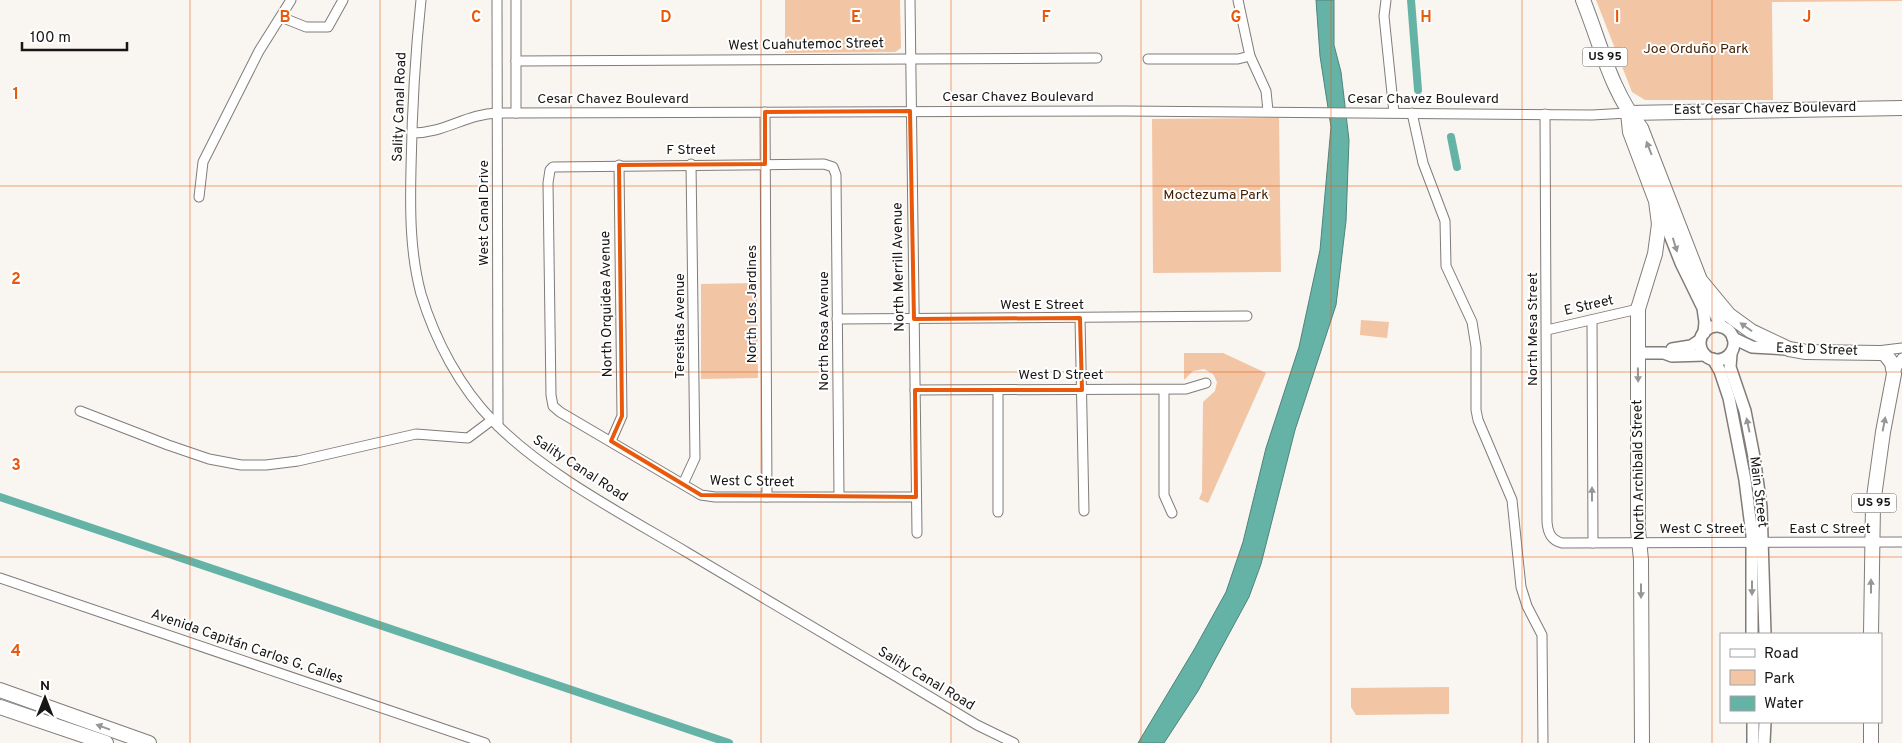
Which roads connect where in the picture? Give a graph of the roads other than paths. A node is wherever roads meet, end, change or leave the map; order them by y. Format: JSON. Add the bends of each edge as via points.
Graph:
{"nodes":[{"id":1,"x":291,"y":0,"type":"edge"},
{"id":2,"x":343,"y":0,"type":"edge"},
{"id":3,"x":420,"y":0,"type":"edge"},
{"id":4,"x":497,"y":0,"type":"edge"},
{"id":5,"x":516,"y":0,"type":"edge"},
{"id":6,"x":910,"y":0,"type":"edge"},
{"id":7,"x":1238,"y":0,"type":"edge"},
{"id":8,"x":1386,"y":0,"type":"edge"},
{"id":9,"x":1583,"y":0,"type":"edge"},
{"id":10,"x":281,"y":17,"type":"junction"},
{"id":11,"x":1250,"y":56,"type":"junction"},
{"id":12,"x":910,"y":57,"type":"junction"},
{"id":13,"x":1097,"y":58,"type":"dead end"},
{"id":14,"x":1148,"y":59,"type":"dead end"},
{"id":15,"x":516,"y":61,"type":"junction"},
{"id":16,"x":1902,"y":108,"type":"edge"},
{"id":17,"x":910,"y":111,"type":"junction"},
{"id":18,"x":1268,"y":111,"type":"junction"},
{"id":19,"x":765,"y":112,"type":"junction"},
{"id":20,"x":498,"y":113,"type":"junction"},
{"id":21,"x":516,"y":113,"type":"junction"},
{"id":22,"x":1394,"y":113,"type":"junction"},
{"id":23,"x":1412,"y":113,"type":"junction"},
{"id":24,"x":1628,"y":113,"type":"junction"},
{"id":25,"x":1545,"y":114,"type":"junction"},
{"id":26,"x":412,"y":133,"type":"junction"},
{"id":27,"x":691,"y":164,"type":"junction"},
{"id":28,"x":765,"y":164,"type":"junction"},
{"id":29,"x":619,"y":165,"type":"junction"},
{"id":30,"x":833,"y":167,"type":"joint"},
{"id":31,"x":199,"y":197,"type":"dead end"},
{"id":32,"x":1656,"y":201,"type":"junction"},
{"id":33,"x":1700,"y":280,"type":"junction"},
{"id":34,"x":1638,"y":309,"type":"junction"},
{"id":35,"x":1247,"y":316,"type":"dead end"},
{"id":36,"x":1080,"y":318,"type":"junction"},
{"id":37,"x":837,"y":319,"type":"junction"},
{"id":38,"x":914,"y":319,"type":"junction"},
{"id":39,"x":1592,"y":320,"type":"junction"},
{"id":40,"x":1722,"y":327,"type":"junction"},
{"id":41,"x":1547,"y":330,"type":"junction"},
{"id":42,"x":1702,"y":337,"type":"junction"},
{"id":43,"x":1733,"y":338,"type":"junction"},
{"id":44,"x":1789,"y":349,"type":"junction"},
{"id":45,"x":1902,"y":350,"type":"edge"},
{"id":46,"x":1872,"y":352,"type":"junction"},
{"id":47,"x":1637,"y":353,"type":"junction"},
{"id":48,"x":1664,"y":353,"type":"junction"},
{"id":49,"x":1730,"y":354,"type":"junction"},
{"id":50,"x":1709,"y":357,"type":"junction"},
{"id":51,"x":1894,"y":374,"type":"junction"},
{"id":52,"x":1206,"y":383,"type":"dead end"},
{"id":53,"x":915,"y":390,"type":"junction"},
{"id":54,"x":998,"y":390,"type":"junction"},
{"id":55,"x":1082,"y":390,"type":"junction"},
{"id":56,"x":1164,"y":390,"type":"junction"},
{"id":57,"x":553,"y":406,"type":"joint"},
{"id":58,"x":80,"y":411,"type":"dead end"},
{"id":59,"x":495,"y":423,"type":"junction"},
{"id":60,"x":611,"y":441,"type":"junction"},
{"id":61,"x":683,"y":484,"type":"junction"},
{"id":62,"x":839,"y":496,"type":"junction"},
{"id":63,"x":768,"y":497,"type":"junction"},
{"id":64,"x":916,"y":497,"type":"junction"},
{"id":65,"x":1084,"y":511,"type":"dead end"},
{"id":66,"x":998,"y":512,"type":"dead end"},
{"id":67,"x":1172,"y":513,"type":"dead end"},
{"id":68,"x":917,"y":533,"type":"dead end"},
{"id":69,"x":1556,"y":541,"type":"joint"},
{"id":70,"x":1758,"y":542,"type":"junction"},
{"id":71,"x":1871,"y":542,"type":"junction"},
{"id":72,"x":1902,"y":542,"type":"edge"},
{"id":73,"x":1592,"y":543,"type":"junction"},
{"id":74,"x":1639,"y":543,"type":"junction"},
{"id":75,"x":0,"y":578,"type":"edge"},
{"id":76,"x":1752,"y":633,"type":"edge"},
{"id":77,"x":1764,"y":633,"type":"edge"},
{"id":78,"x":1871,"y":633,"type":"edge"},
{"id":79,"x":0,"y":690,"type":"edge"},
{"id":80,"x":0,"y":707,"type":"edge"},
{"id":81,"x":1753,"y":723,"type":"edge"},
{"id":82,"x":1765,"y":723,"type":"edge"},
{"id":83,"x":1871,"y":723,"type":"edge"},
{"id":84,"x":106,"y":743,"type":"edge"},
{"id":85,"x":149,"y":743,"type":"edge"},
{"id":86,"x":485,"y":743,"type":"edge"},
{"id":87,"x":1014,"y":743,"type":"edge"},
{"id":88,"x":1543,"y":743,"type":"edge"},
{"id":89,"x":1642,"y":743,"type":"edge"},
{"id":90,"x":1753,"y":743,"type":"edge"},
{"id":91,"x":1764,"y":743,"type":"edge"},
{"id":92,"x":1871,"y":743,"type":"edge"}],
"edges":[{"from":1,"to":10,"type":"street"},
{"from":2,"to":10,"type":"street","via":[[328,27],[306,28]]},
{"from":3,"to":26,"type":"street","name":"Sality Canal Road"},
{"from":4,"to":20,"type":"street","name":"West Canal Drive"},
{"from":5,"to":15,"type":"street"},
{"from":6,"to":12,"type":"street","name":"North Merrill Avenue"},
{"from":7,"to":11,"type":"street"},
{"from":8,"to":22,"type":"street","via":[[1385,24]]},
{"from":9,"to":24,"type":"highway","number":"US 95"},
{"from":10,"to":31,"type":"street","via":[[259,51],[203,162]]},
{"from":11,"to":14,"type":"street","via":[[1238,59]]},
{"from":11,"to":18,"type":"street","via":[[1266,91]]},
{"from":12,"to":13,"type":"street","name":"West Cuahutemoc Street"},
{"from":12,"to":15,"type":"street","name":"West Cuahutemoc Street"},
{"from":12,"to":17,"type":"street","name":"North Merrill Avenue"},
{"from":15,"to":21,"type":"street"},
{"from":16,"to":24,"type":"highway","name":"East Cesar Chavez Boulevard"},
{"from":17,"to":18,"type":"street","name":"Cesar Chavez Boulevard"},
{"from":17,"to":19,"type":"street","name":"Cesar Chavez Boulevard"},
{"from":17,"to":38,"type":"street","name":"North Merrill Avenue"},
{"from":18,"to":22,"type":"street","name":"Cesar Chavez Boulevard"},
{"from":19,"to":21,"type":"street","name":"Cesar Chavez Boulevard"},
{"from":19,"to":28,"type":"street","name":"North Los Jardines"},
{"from":20,"to":21,"type":"street","name":"Cesar Chavez Boulevard"},
{"from":20,"to":26,"type":"street","name":"Cesar Chavez Boulevard","via":[[470,117],[432,132]]},
{"from":20,"to":59,"type":"street","name":"West Canal Drive"},
{"from":22,"to":23,"type":"street","name":"Cesar Chavez Boulevard"},
{"from":23,"to":25,"type":"street","name":"Cesar Chavez Boulevard"},
{"from":23,"to":88,"type":"street","via":[[1423,163],[1445,221],[1446,266],[1472,322],[1478,420],[1512,500],[1521,587],[1542,635]]},
{"from":24,"to":25,"type":"street","name":"Cesar Chavez Boulevard"},
{"from":24,"to":32,"type":"highway","number":"US 95","via":[[1630,132]]},
{"from":33,"to":24,"type":"highway","number":"US 95","one_way":true,"via":[[1641,128]]},
{"from":25,"to":41,"type":"street","name":"North Mesa Street"},
{"from":26,"to":59,"type":"street","name":"Sality Canal Road","via":[[412,242],[422,297],[447,356],[474,399]]},
{"from":27,"to":28,"type":"street","name":"F Street"},
{"from":27,"to":29,"type":"street","name":"F Street"},
{"from":27,"to":61,"type":"street","name":"Teresitas Avenue","via":[[695,458]]},
{"from":28,"to":30,"type":"street","name":"F Street","via":[[824,164]]},
{"from":28,"to":63,"type":"street","name":"North Los Jardines"},
{"from":29,"to":57,"type":"street","name":"F Street","via":[[558,165],[550,170],[550,395]]},
{"from":29,"to":60,"type":"street","name":"North Orquidea Avenue","via":[[622,416]]},
{"from":30,"to":37,"type":"street","name":"North Rosa Avenue","via":[[836,175]]},
{"from":32,"to":34,"type":"highway","name":"North Archibald Street","number":"US 95","via":[[1658,239]]},
{"from":32,"to":42,"type":"main road","number":"US 95","one_way":true,"via":[[1703,308]]},
{"from":33,"to":40,"type":"main road","number":"US 95"},
{"from":44,"to":33,"type":"highway","number":"US 95","one_way":true,"via":[[1742,325],[1722,308]]},
{"from":34,"to":39,"type":"street","name":"E Street"},
{"from":34,"to":47,"type":"highway","name":"North Archibald Street","number":"US 95"},
{"from":35,"to":36,"type":"street","name":"West E Street"},
{"from":36,"to":38,"type":"street","name":"West E Street"},
{"from":36,"to":55,"type":"street"},
{"from":37,"to":38,"type":"street","name":"West E Street"},
{"from":37,"to":62,"type":"street","name":"North Rosa Avenue"},
{"from":38,"to":53,"type":"street","name":"North Merrill Avenue"},
{"from":39,"to":41,"type":"street","name":"E Street"},
{"from":73,"to":39,"type":"street","one_way":true},
{"from":40,"to":42,"type":"main road","via":[[1710,328]]},
{"from":40,"to":43,"type":"main road"},
{"from":41,"to":69,"type":"street","name":"North Mesa Street","via":[[1548,527],[1549,534]]},
{"from":42,"to":48,"type":"main road","via":[[1691,346]]},
{"from":42,"to":50,"type":"main road"},
{"from":43,"to":44,"type":"main road","name":"East D Street","via":[[1752,347]]},
{"from":43,"to":49,"type":"main road"},
{"from":44,"to":46,"type":"highway","name":"East D Street","number":"US 95"},
{"from":45,"to":46,"type":"street","name":"East D Street","number":"US 95"},
{"from":45,"to":51,"type":"street","name":"East D Street","number":"US 95"},
{"from":46,"to":51,"type":"highway","via":[[1889,358]]},
{"from":47,"to":48,"type":"main road"},
{"from":47,"to":74,"type":"highway","name":"North Archibald Street","number":"US 95","one_way":true},
{"from":48,"to":50,"type":"main road"},
{"from":49,"to":50,"type":"main road","via":[[1722,359]]},
{"from":70,"to":49,"type":"main road","name":"Main Street","one_way":true,"via":[[1754,457],[1730,367]]},
{"from":50,"to":70,"type":"main road","name":"Main Street","via":[[1720,371],[1729,398]]},
{"from":71,"to":51,"type":"highway","number":"US 95","one_way":true,"via":[[1880,450]]},
{"from":52,"to":56,"type":"street","name":"West D Street","via":[[1186,389]]},
{"from":53,"to":54,"type":"street","name":"West D Street"},
{"from":53,"to":64,"type":"street","name":"North Merrill Avenue"},
{"from":54,"to":55,"type":"street","name":"West D Street"},
{"from":54,"to":66,"type":"street"},
{"from":55,"to":56,"type":"street","name":"West D Street"},
{"from":55,"to":65,"type":"street"},
{"from":56,"to":67,"type":"street","via":[[1164,495]]},
{"from":57,"to":60,"type":"street","name":"West C Street"},
{"from":58,"to":59,"type":"street","via":[[168,446],[241,465],[266,465],[416,434],[468,438]]},
{"from":59,"to":87,"type":"street","name":"Sality Canal Road","via":[[538,461],[650,531],[977,725]]},
{"from":60,"to":61,"type":"street","name":"West C Street"},
{"from":61,"to":63,"type":"street","name":"West C Street","via":[[701,495]]},
{"from":62,"to":63,"type":"street","name":"West C Street"},
{"from":62,"to":64,"type":"street","name":"West C Street"},
{"from":64,"to":68,"type":"street","name":"North Merrill Avenue"},
{"from":69,"to":73,"type":"street","name":"West C Street"},
{"from":70,"to":71,"type":"street","name":"East C Street"},
{"from":70,"to":74,"type":"street","name":"West C Street"},
{"from":70,"to":76,"type":"main road","name":"Main Street","one_way":true},
{"from":70,"to":77,"type":"main road","name":"Main Street"},
{"from":71,"to":72,"type":"street","name":"East C Street"},
{"from":78,"to":71,"type":"highway","number":"US 95","one_way":true},
{"from":73,"to":74,"type":"street","name":"West C Street"},
{"from":74,"to":89,"type":"highway","name":"North Archibald Street","number":"US 95","one_way":true},
{"from":75,"to":86,"type":"street","name":"Avenida Capitán Carlos G. Calles"},
{"from":85,"to":79,"type":"highway","one_way":true},
{"from":80,"to":84,"type":"highway"},
{"from":81,"to":90,"type":"main road"},
{"from":82,"to":91,"type":"main road"},
{"from":83,"to":92,"type":"highway"}]}
